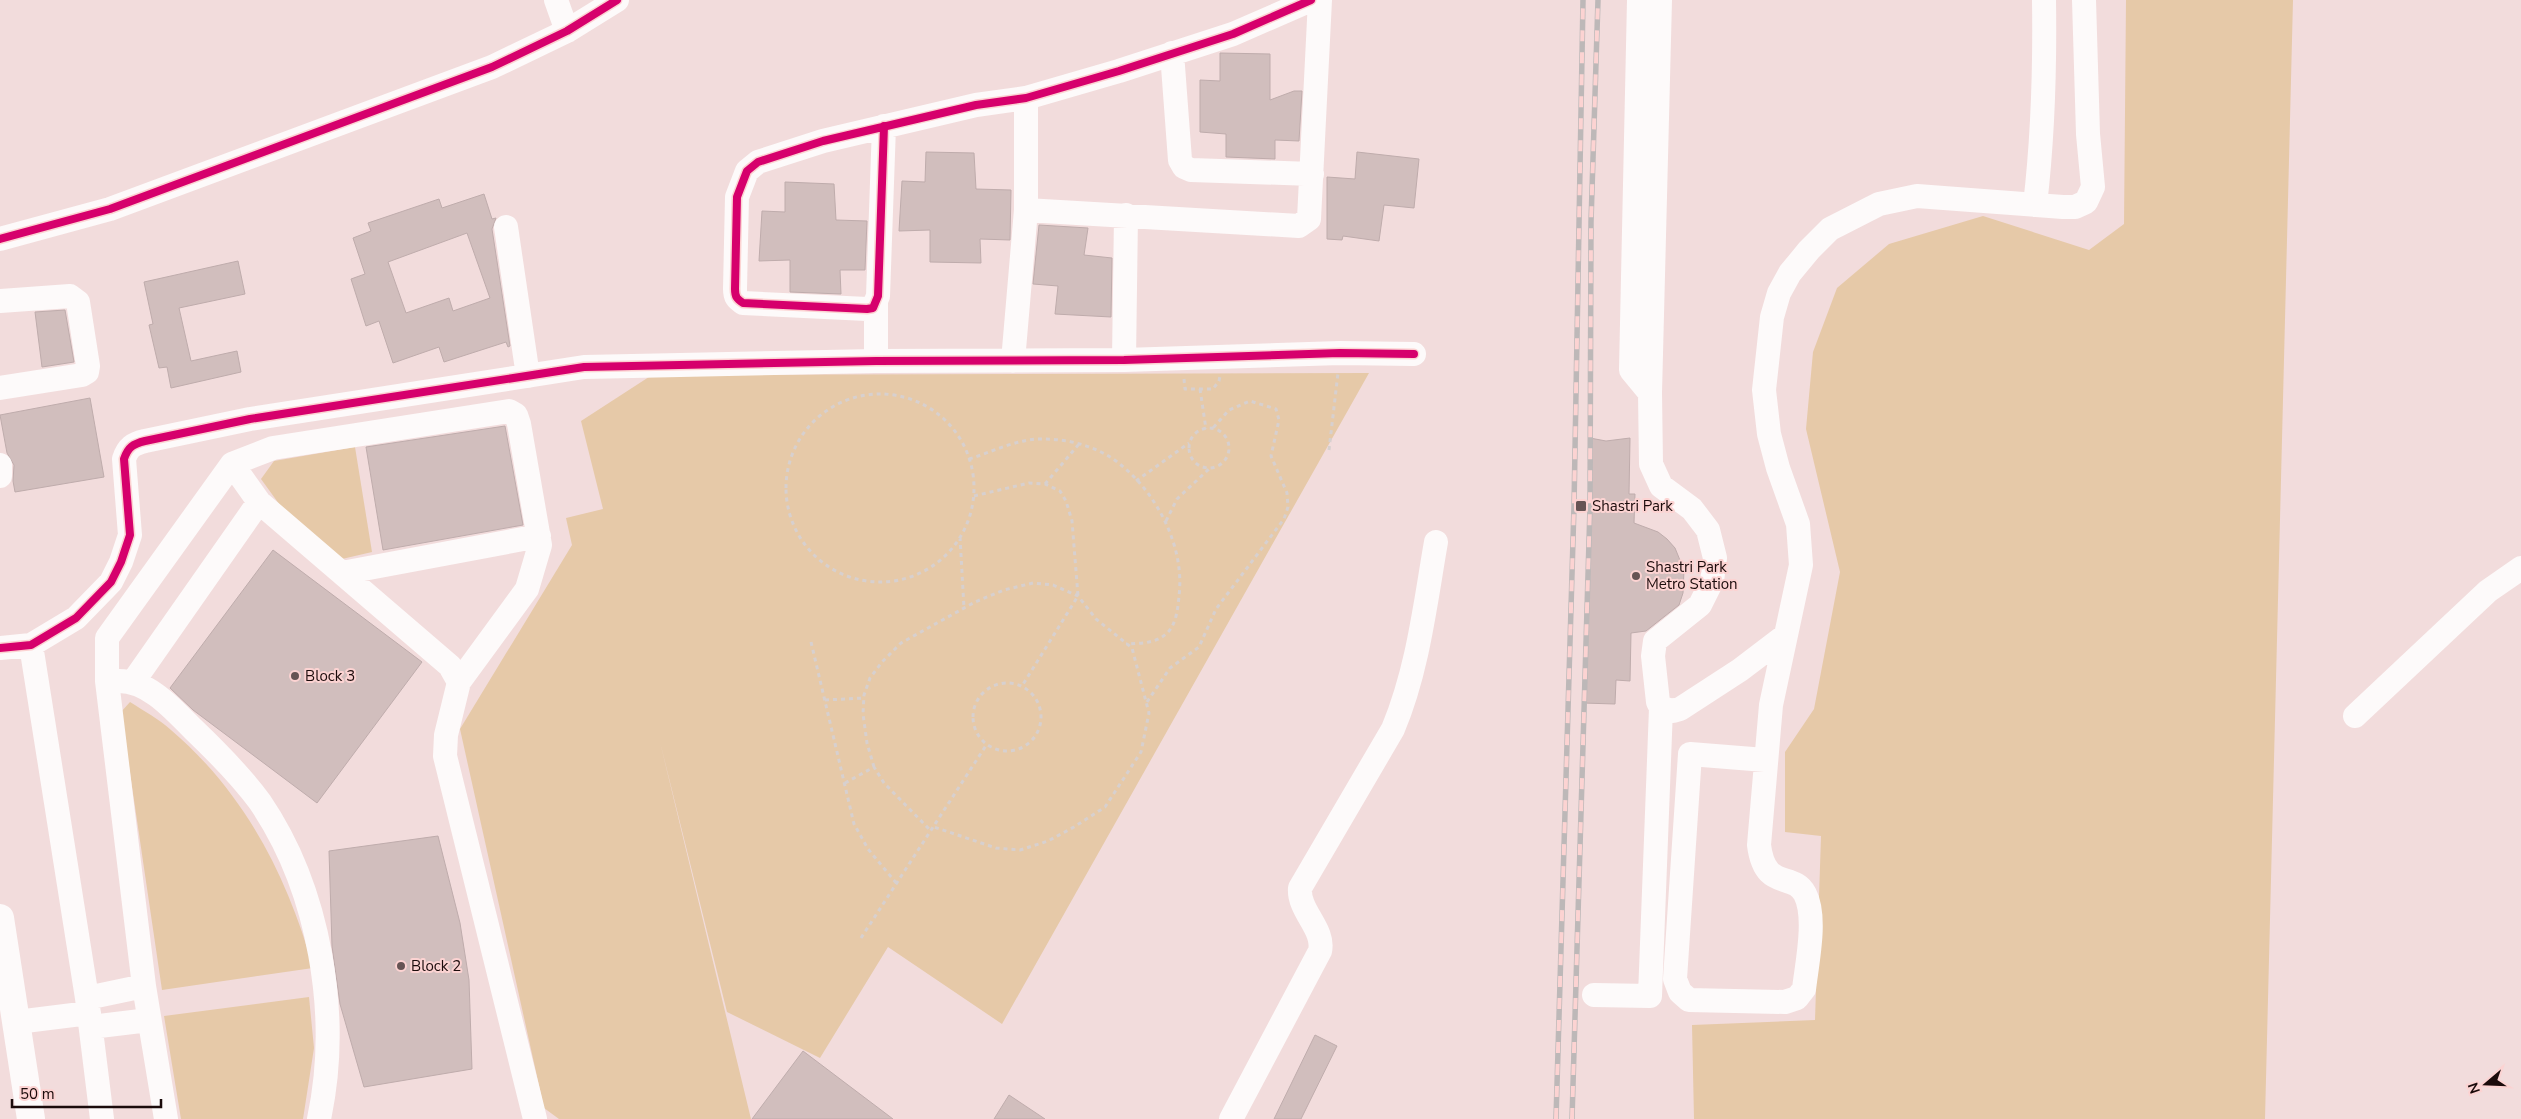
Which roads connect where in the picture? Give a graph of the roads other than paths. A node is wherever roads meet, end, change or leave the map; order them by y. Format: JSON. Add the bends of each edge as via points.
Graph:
{"nodes":[{"id":1,"x":556,"y":0,"type":"edge"},
{"id":2,"x":617,"y":0,"type":"edge"},
{"id":3,"x":1311,"y":0,"type":"edge"},
{"id":4,"x":1320,"y":0,"type":"edge"},
{"id":5,"x":1639,"y":0,"type":"edge"},
{"id":6,"x":1660,"y":0,"type":"edge"},
{"id":7,"x":2044,"y":0,"type":"edge"},
{"id":8,"x":2084,"y":0,"type":"edge"},
{"id":9,"x":567,"y":31,"type":"junction"},
{"id":10,"x":1172,"y":54,"type":"junction"},
{"id":11,"x":1026,"y":98,"type":"junction"},
{"id":12,"x":884,"y":126,"type":"junction"},
{"id":13,"x":1312,"y":174,"type":"junction"},
{"id":14,"x":2035,"y":205,"type":"junction"},
{"id":15,"x":1026,"y":210,"type":"junction"},
{"id":16,"x":1126,"y":215,"type":"junction"},
{"id":17,"x":506,"y":227,"type":"dead end"},
{"id":18,"x":0,"y":239,"type":"edge"},
{"id":19,"x":0,"y":301,"type":"edge"},
{"id":20,"x":876,"y":302,"type":"junction"},
{"id":21,"x":1414,"y":354,"type":"dead end"},
{"id":22,"x":1124,"y":360,"type":"junction"},
{"id":23,"x":876,"y":361,"type":"junction"},
{"id":24,"x":1013,"y":361,"type":"junction"},
{"id":25,"x":528,"y":376,"type":"junction"},
{"id":26,"x":0,"y":388,"type":"edge"},
{"id":27,"x":1650,"y":394,"type":"junction"},
{"id":28,"x":232,"y":464,"type":"junction"},
{"id":29,"x":0,"y":465,"type":"edge"},
{"id":30,"x":0,"y":476,"type":"edge"},
{"id":31,"x":259,"y":502,"type":"junction"},
{"id":32,"x":539,"y":536,"type":"junction"},
{"id":33,"x":1436,"y":542,"type":"dead end"},
{"id":34,"x":2521,"y":568,"type":"edge"},
{"id":35,"x":342,"y":572,"type":"junction"},
{"id":36,"x":76,"y":618,"type":"junction"},
{"id":37,"x":1786,"y":635,"type":"junction"},
{"id":38,"x":107,"y":638,"type":"junction"},
{"id":39,"x":31,"y":645,"type":"junction"},
{"id":40,"x":0,"y":648,"type":"edge"},
{"id":41,"x":107,"y":681,"type":"junction"},
{"id":42,"x":133,"y":682,"type":"junction"},
{"id":43,"x":459,"y":682,"type":"junction"},
{"id":44,"x":1661,"y":708,"type":"junction"},
{"id":45,"x":2355,"y":716,"type":"dead end"},
{"id":46,"x":1765,"y":760,"type":"junction"},
{"id":47,"x":0,"y":918,"type":"edge"},
{"id":48,"x":144,"y":986,"type":"junction"},
{"id":49,"x":1594,"y":995,"type":"dead end"},
{"id":50,"x":89,"y":1012,"type":"junction"},
{"id":51,"x":149,"y":1020,"type":"junction"},
{"id":52,"x":17,"y":1022,"type":"junction"},
{"id":53,"x":31,"y":1119,"type":"edge"},
{"id":54,"x":102,"y":1119,"type":"edge"},
{"id":55,"x":166,"y":1119,"type":"edge"},
{"id":56,"x":319,"y":1119,"type":"edge"},
{"id":57,"x":535,"y":1119,"type":"edge"},
{"id":58,"x":1231,"y":1119,"type":"edge"}],
"edges":[{"from":1,"to":9,"type":"street"},
{"from":2,"to":9,"type":"street"},
{"from":3,"to":10,"type":"street","via":[[1233,34]]},
{"from":4,"to":13,"type":"street"},
{"from":5,"to":27,"type":"street","via":[[1631,370]]},
{"from":6,"to":27,"type":"street"},
{"from":7,"to":14,"type":"street","via":[[2045,80]]},
{"from":8,"to":14,"type":"street","via":[[2093,186],[2086,202],[2075,207]]},
{"from":9,"to":18,"type":"street","via":[[492,67],[110,209]]},
{"from":10,"to":11,"type":"street"},
{"from":10,"to":13,"type":"street","via":[[1180,160],[1184,167],[1191,170]]},
{"from":11,"to":12,"type":"street","via":[[976,105]]},
{"from":11,"to":15,"type":"street"},
{"from":12,"to":20,"type":"street"},
{"from":12,"to":20,"type":"street","via":[[787,151],[758,162],[747,171],[737,198],[735,297],[743,303],[867,309]]},
{"from":13,"to":16,"type":"street","via":[[1309,219],[1299,226]]},
{"from":14,"to":37,"type":"street","via":[[1916,196],[1879,204],[1830,229],[1790,273],[1779,293],[1772,317],[1764,390],[1769,434],[1798,524],[1801,565]]},
{"from":15,"to":16,"type":"street"},
{"from":15,"to":24,"type":"street"},
{"from":16,"to":22,"type":"street"},
{"from":17,"to":25,"type":"street"},
{"from":19,"to":26,"type":"street","via":[[74,298],[78,302],[88,366],[82,375]]},
{"from":20,"to":23,"type":"street"},
{"from":21,"to":22,"type":"street","via":[[1340,353]]},
{"from":22,"to":24,"type":"street"},
{"from":23,"to":24,"type":"street"},
{"from":23,"to":25,"type":"street","via":[[584,367]]},
{"from":25,"to":36,"type":"street","via":[[250,419],[133,444],[124,459],[130,535],[122,562],[111,582]]},
{"from":27,"to":44,"type":"street","via":[[1651,464],[1656,477],[1661,486],[1692,509],[1708,530],[1715,558],[1712,581],[1700,605],[1655,641],[1653,656]]},
{"from":28,"to":31,"type":"street"},
{"from":28,"to":32,"type":"street","via":[[273,448],[509,411],[516,415],[519,424]]},
{"from":28,"to":38,"type":"street"},
{"from":29,"to":30,"type":"street"},
{"from":31,"to":35,"type":"street"},
{"from":31,"to":42,"type":"street"},
{"from":32,"to":35,"type":"street"},
{"from":32,"to":43,"type":"street","via":[[540,545],[527,589]]},
{"from":33,"to":58,"type":"street","via":[[1404,704],[1393,729],[1300,888],[1303,907],[1321,942],[1320,951]]},
{"from":34,"to":45,"type":"street","via":[[2488,590]]},
{"from":35,"to":43,"type":"street","via":[[450,666]]},
{"from":36,"to":38,"type":"street"},
{"from":36,"to":39,"type":"street"},
{"from":37,"to":44,"type":"street","via":[[1680,709]]},
{"from":37,"to":46,"type":"street","via":[[1771,705]]},
{"from":38,"to":41,"type":"street"},
{"from":39,"to":40,"type":"street"},
{"from":39,"to":50,"type":"street"},
{"from":41,"to":42,"type":"street"},
{"from":41,"to":48,"type":"street"},
{"from":42,"to":56,"type":"street","via":[[162,698],[215,750],[260,802],[298,872],[317,941],[327,1000],[327,1059]]},
{"from":43,"to":57,"type":"street","via":[[446,735],[445,756]]},
{"from":44,"to":49,"type":"street","via":[[1650,996]]},
{"from":46,"to":46,"type":"street","via":[[1759,845],[1761,861],[1767,872],[1797,885],[1805,893],[1811,914],[1804,989],[1798,998],[1784,1002],[1689,1000],[1680,992],[1675,979],[1690,754]]},
{"from":47,"to":52,"type":"highway"},
{"from":48,"to":50,"type":"street"},
{"from":48,"to":51,"type":"street"},
{"from":50,"to":51,"type":"street"},
{"from":50,"to":52,"type":"street"},
{"from":50,"to":54,"type":"street"},
{"from":51,"to":55,"type":"street"},
{"from":52,"to":53,"type":"highway"}]}
